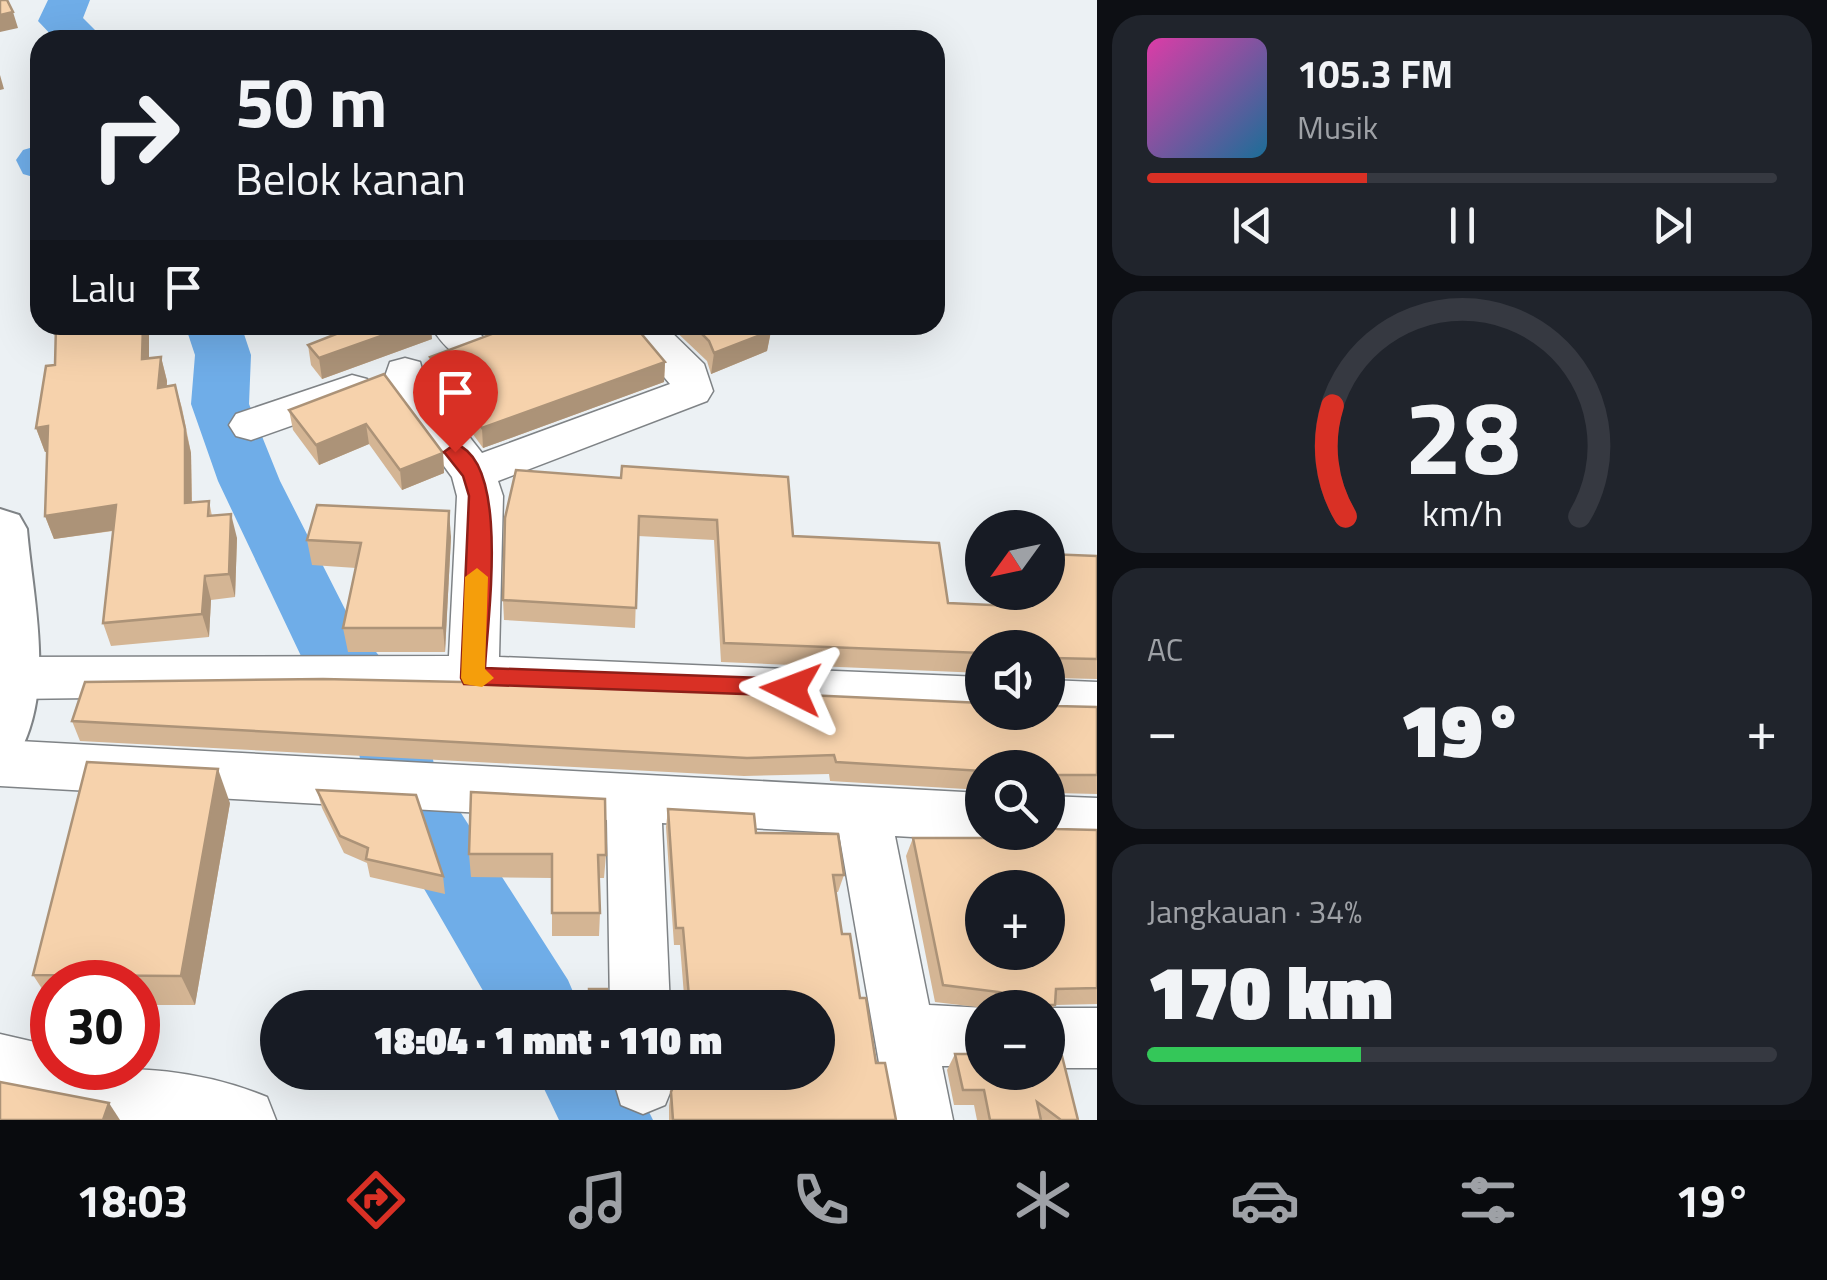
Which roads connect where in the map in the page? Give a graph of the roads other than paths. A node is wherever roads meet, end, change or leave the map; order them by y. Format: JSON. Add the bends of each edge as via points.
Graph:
{"nodes":[{"id":1,"x":473,"y":335,"type":"edge"},
{"id":2,"x":650,"y":335,"type":"edge"},
{"id":3,"x":405,"y":372,"type":"junction"},
{"id":4,"x":251,"y":426,"type":"dead end"},
{"id":5,"x":473,"y":473,"type":"junction"},
{"id":6,"x":0,"y":529,"type":"edge"},
{"id":7,"x":473,"y":678,"type":"junction"},
{"id":8,"x":965,"y":697,"type":"edge"},
{"id":9,"x":1065,"y":702,"type":"edge"},
{"id":10,"x":1097,"y":703,"type":"edge"},
{"id":11,"x":6,"y":704,"type":"edge"},
{"id":12,"x":0,"y":762,"type":"edge"},
{"id":13,"x":634,"y":799,"type":"junction"},
{"id":14,"x":862,"y":810,"type":"junction"},
{"id":15,"x":965,"y":815,"type":"edge"},
{"id":16,"x":1065,"y":821,"type":"edge"},
{"id":17,"x":1097,"y":822,"type":"edge"},
{"id":18,"x":639,"y":990,"type":"edge"},
{"id":19,"x":903,"y":1035,"type":"junction"},
{"id":20,"x":965,"y":1036,"type":"edge"},
{"id":21,"x":1065,"y":1038,"type":"edge"},
{"id":22,"x":1097,"y":1038,"type":"edge"},
{"id":23,"x":0,"y":1065,"type":"edge"},
{"id":24,"x":244,"y":1120,"type":"edge"},
{"id":25,"x":921,"y":1120,"type":"edge"}],
"edges":[{"from":1,"to":3,"type":"street"},
{"from":2,"to":5,"type":"street","via":[[689,374],[692,391]]},
{"from":3,"to":4,"type":"street"},
{"from":3,"to":5,"type":"street","via":[[404,382]]},
{"from":5,"to":7,"type":"street","via":[[480,496]]},
{"from":6,"to":11,"type":"highway"},
{"from":7,"to":8,"type":"street"},
{"from":7,"to":11,"type":"street","via":[[327,674]]},
{"from":9,"to":10,"type":"street"},
{"from":12,"to":13,"type":"street"},
{"from":13,"to":14,"type":"street"},
{"from":13,"to":18,"type":"street"},
{"from":14,"to":15,"type":"street"},
{"from":14,"to":19,"type":"street"},
{"from":16,"to":17,"type":"street"},
{"from":19,"to":20,"type":"street"},
{"from":19,"to":25,"type":"street"},
{"from":21,"to":22,"type":"street"},
{"from":23,"to":24,"type":"street"}]}
